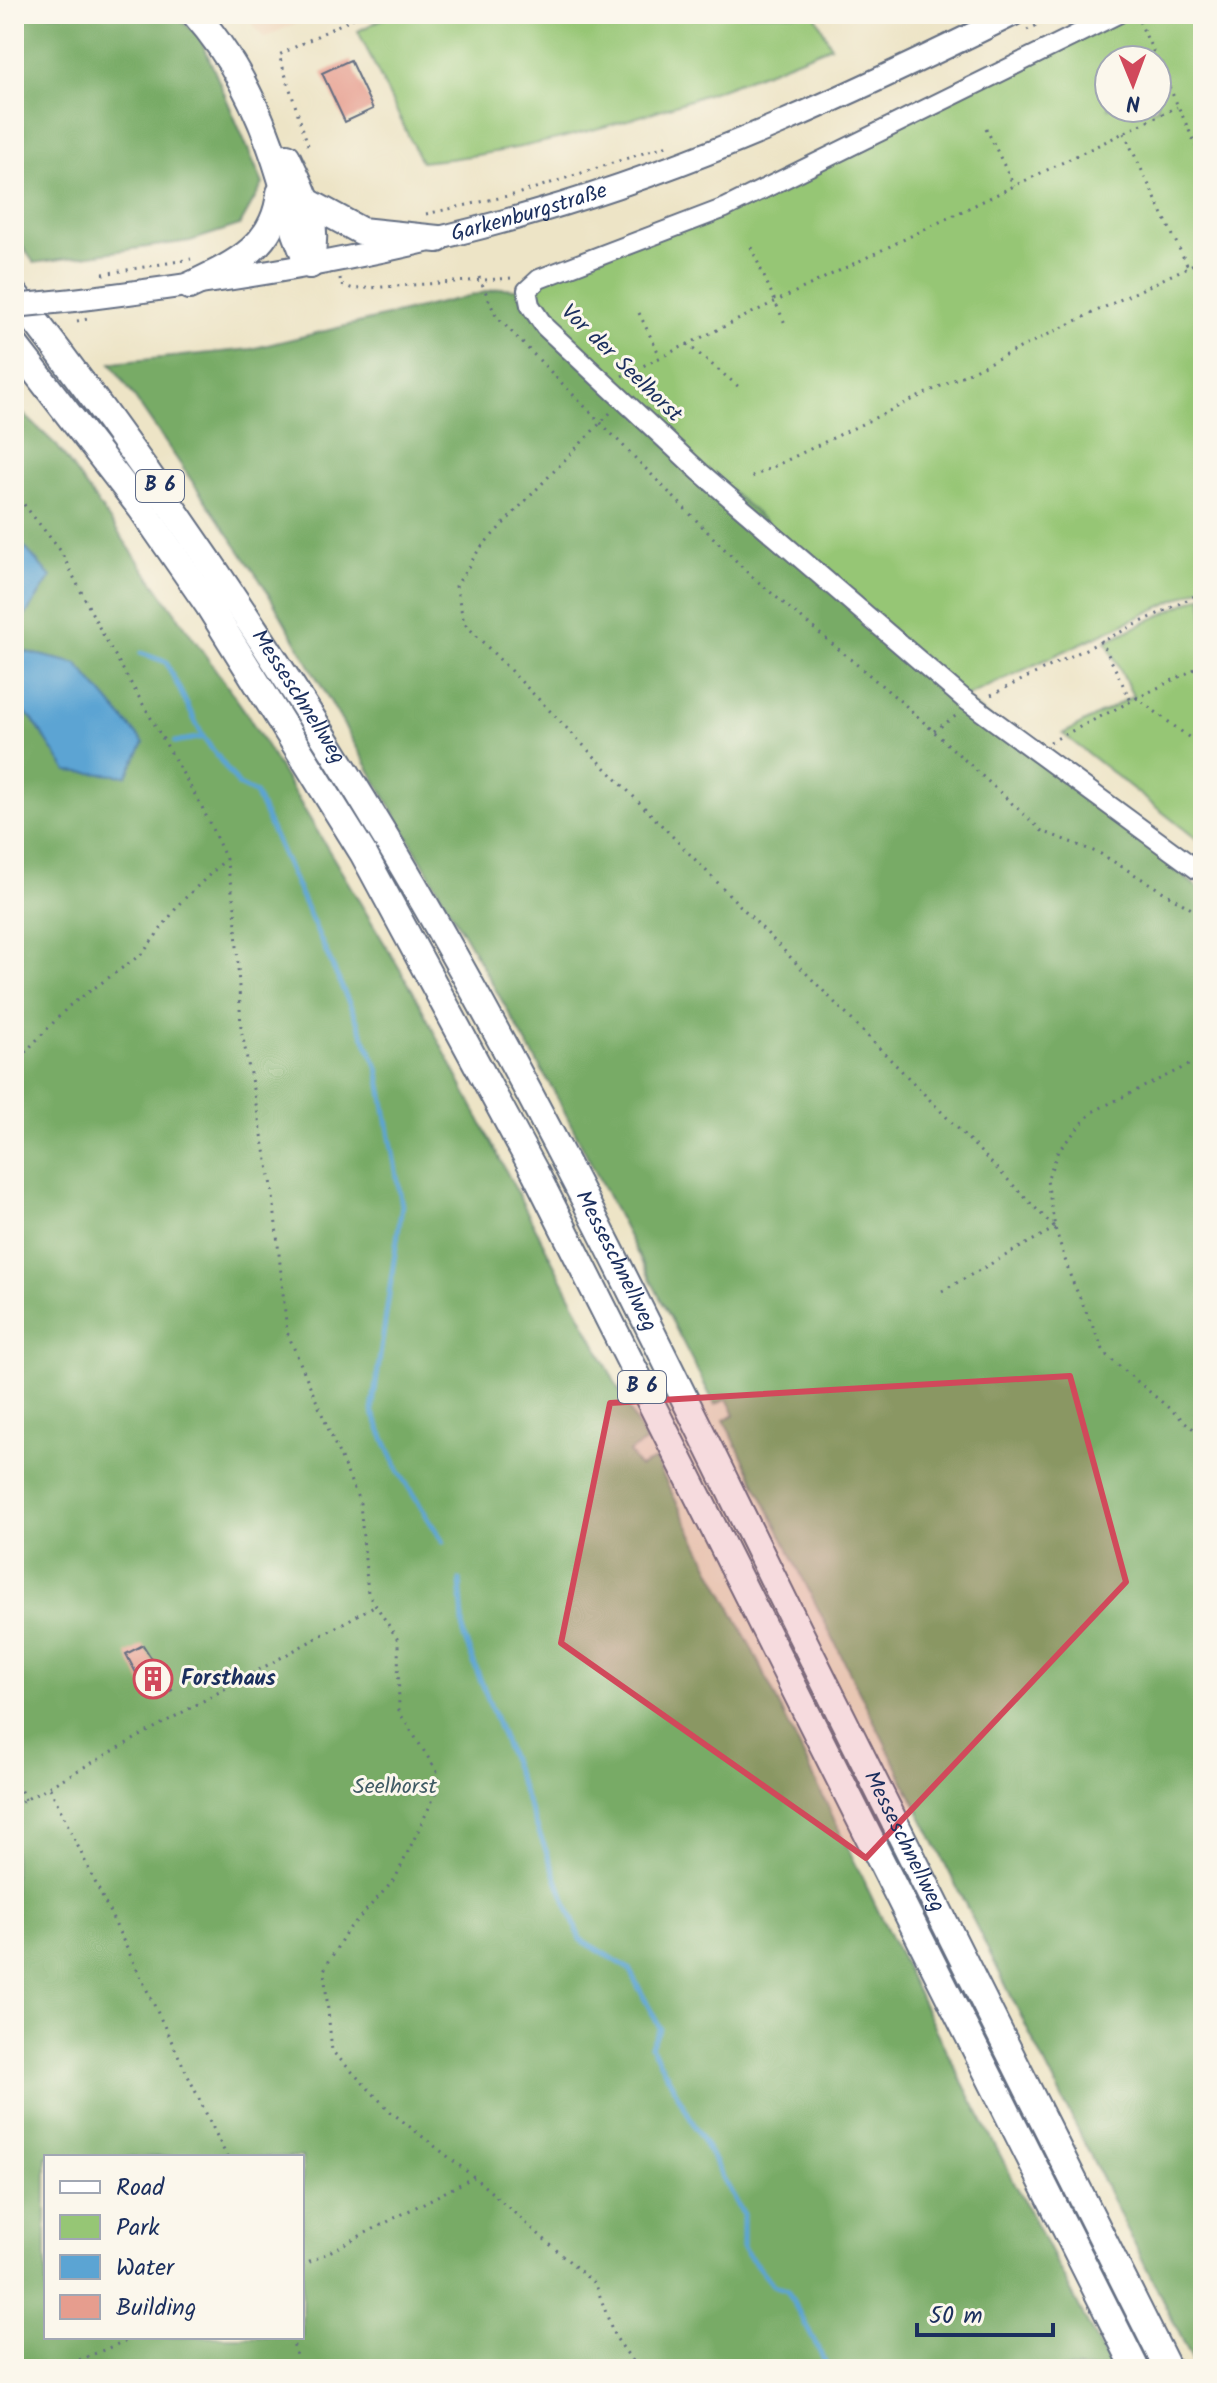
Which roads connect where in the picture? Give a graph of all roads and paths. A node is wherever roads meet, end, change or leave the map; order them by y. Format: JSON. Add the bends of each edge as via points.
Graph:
{"nodes":[{"id":1,"x":195,"y":14,"type":"edge"},
{"id":2,"x":209,"y":14,"type":"edge"},
{"id":3,"x":361,"y":14,"type":"edge"},
{"id":4,"x":1014,"y":14,"type":"edge"},
{"id":5,"x":1118,"y":14,"type":"edge"},
{"id":6,"x":1136,"y":14,"type":"edge"},
{"id":7,"x":1177,"y":107,"type":"junction"},
{"id":8,"x":986,"y":128,"type":"dead end"},
{"id":9,"x":1124,"y":133,"type":"junction"},
{"id":10,"x":668,"y":145,"type":"dead end"},
{"id":11,"x":311,"y":156,"type":"dead end"},
{"id":12,"x":1203,"y":161,"type":"edge"},
{"id":13,"x":280,"y":178,"type":"junction"},
{"id":14,"x":1014,"y":186,"type":"junction"},
{"id":15,"x":308,"y":202,"type":"junction"},
{"id":16,"x":422,"y":215,"type":"dead end"},
{"id":17,"x":438,"y":239,"type":"junction"},
{"id":18,"x":751,"y":247,"type":"dead end"},
{"id":19,"x":201,"y":257,"type":"dead end"},
{"id":20,"x":1203,"y":259,"type":"edge"},
{"id":21,"x":310,"y":265,"type":"junction"},
{"id":22,"x":1188,"y":267,"type":"junction"},
{"id":23,"x":103,"y":274,"type":"dead end"},
{"id":24,"x":479,"y":277,"type":"junction"},
{"id":25,"x":341,"y":281,"type":"dead end"},
{"id":26,"x":189,"y":286,"type":"junction"},
{"id":27,"x":527,"y":290,"type":"junction"},
{"id":28,"x":14,"y":293,"type":"edge"},
{"id":29,"x":775,"y":302,"type":"junction"},
{"id":30,"x":14,"y":306,"type":"edge"},
{"id":31,"x":639,"y":313,"type":"dead end"},
{"id":32,"x":786,"y":326,"type":"dead end"},
{"id":33,"x":14,"y":344,"type":"edge"},
{"id":34,"x":687,"y":344,"type":"junction"},
{"id":35,"x":661,"y":358,"type":"junction"},
{"id":36,"x":622,"y":376,"type":"dead end"},
{"id":37,"x":739,"y":387,"type":"dead end"},
{"id":38,"x":623,"y":401,"type":"junction"},
{"id":39,"x":601,"y":421,"type":"junction"},
{"id":40,"x":752,"y":477,"type":"dead end"},
{"id":41,"x":14,"y":492,"type":"edge"},
{"id":42,"x":1203,"y":592,"type":"edge"},
{"id":43,"x":1101,"y":640,"type":"junction"},
{"id":44,"x":1203,"y":665,"type":"edge"},
{"id":45,"x":1136,"y":697,"type":"junction"},
{"id":46,"x":1131,"y":701,"type":"junction"},
{"id":47,"x":972,"y":704,"type":"junction"},
{"id":48,"x":934,"y":731,"type":"junction"},
{"id":49,"x":1203,"y":748,"type":"edge"},
{"id":50,"x":1032,"y":750,"type":"junction"},
{"id":51,"x":226,"y":859,"type":"junction"},
{"id":52,"x":1203,"y":874,"type":"edge"},
{"id":53,"x":1203,"y":916,"type":"edge"},
{"id":54,"x":1203,"y":1058,"type":"edge"},
{"id":55,"x":14,"y":1064,"type":"edge"},
{"id":56,"x":1055,"y":1228,"type":"junction"},
{"id":57,"x":942,"y":1291,"type":"dead end"},
{"id":58,"x":1203,"y":1437,"type":"edge"},
{"id":59,"x":374,"y":1606,"type":"junction"},
{"id":60,"x":14,"y":1776,"type":"edge"},
{"id":61,"x":50,"y":1788,"type":"junction"},
{"id":62,"x":25,"y":1800,"type":"junction"},
{"id":63,"x":14,"y":1806,"type":"edge"},
{"id":64,"x":226,"y":2155,"type":"edge"},
{"id":65,"x":474,"y":2177,"type":"junction"},
{"id":66,"x":304,"y":2265,"type":"edge"},
{"id":67,"x":130,"y":2339,"type":"edge"},
{"id":68,"x":292,"y":2339,"type":"edge"},
{"id":69,"x":57,"y":2369,"type":"edge"},
{"id":70,"x":299,"y":2369,"type":"edge"},
{"id":71,"x":638,"y":2369,"type":"edge"},
{"id":72,"x":1136,"y":2369,"type":"edge"},
{"id":73,"x":1168,"y":2369,"type":"edge"}],
"edges":[{"from":1,"to":13,"type":"highway","via":[[241,78]]},
{"from":2,"to":15,"type":"highway","via":[[250,74]]},
{"from":3,"to":11,"type":"path","via":[[279,55]]},
{"from":4,"to":17,"type":"main road","name":"Garkenburgstraße","via":[[738,141],[629,182]]},
{"from":5,"to":27,"type":"street","name":"Vor der Seelhorst","via":[[725,208],[539,279]]},
{"from":6,"to":7,"type":"path"},
{"from":7,"to":9,"type":"path"},
{"from":7,"to":12,"type":"path"},
{"from":8,"to":14,"type":"path"},
{"from":9,"to":14,"type":"path"},
{"from":9,"to":22,"type":"path"},
{"from":10,"to":16,"type":"path","via":[[517,194]]},
{"from":13,"to":21,"type":"highway","via":[[295,239]]},
{"from":13,"to":26,"type":"highway","via":[[278,211],[269,234],[226,268]]},
{"from":14,"to":29,"type":"path"},
{"from":15,"to":17,"type":"highway","via":[[361,231]]},
{"from":15,"to":21,"type":"highway","via":[[316,236]]},
{"from":17,"to":21,"type":"main road","name":"Garkenburgstraße"},
{"from":18,"to":29,"type":"path"},
{"from":19,"to":23,"type":"path"},
{"from":20,"to":22,"type":"path"},
{"from":21,"to":26,"type":"main road","name":"Garkenburgstraße"},
{"from":22,"to":40,"type":"path"},
{"from":24,"to":25,"type":"path","via":[[354,289]]},
{"from":24,"to":27,"type":"path","via":[[509,275]]},
{"from":24,"to":39,"type":"path","via":[[496,316]]},
{"from":26,"to":30,"type":"main road","name":"Garkenburgstraße","bridge":true},
{"from":27,"to":38,"type":"street","name":"Vor der Seelhorst","via":[[545,327]]},
{"from":28,"to":73,"type":"highway","name":"Messeschnellweg","number":"B 6","via":[[114,422],[247,615],[388,841],[477,1000],[683,1395]]},
{"from":29,"to":32,"type":"path"},
{"from":29,"to":34,"type":"path"},
{"from":31,"to":35,"type":"path"},
{"from":33,"to":72,"type":"highway","name":"Messeschnellweg","number":"B 6","via":[[209,606],[363,853],[535,1172]]},
{"from":34,"to":35,"type":"path"},
{"from":34,"to":37,"type":"path"},
{"from":35,"to":36,"type":"path"},
{"from":38,"to":39,"type":"path"},
{"from":38,"to":47,"type":"street","name":"Vor der Seelhorst"},
{"from":39,"to":48,"type":"path","via":[[750,575]]},
{"from":39,"to":56,"type":"path","via":[[480,548],[456,586],[464,623]]},
{"from":41,"to":51,"type":"path","via":[[60,550]]},
{"from":42,"to":43,"type":"path"},
{"from":43,"to":46,"type":"path"},
{"from":43,"to":47,"type":"path"},
{"from":44,"to":45,"type":"path"},
{"from":45,"to":46,"type":"path"},
{"from":45,"to":49,"type":"path"},
{"from":46,"to":50,"type":"path"},
{"from":47,"to":48,"type":"path"},
{"from":47,"to":50,"type":"street","name":"Vor der Seelhorst"},
{"from":48,"to":53,"type":"path","via":[[1042,831],[1101,854]]},
{"from":50,"to":52,"type":"street","name":"Vor der Seelhorst"},
{"from":51,"to":55,"type":"path","via":[[180,903],[143,953],[69,1006]]},
{"from":51,"to":59,"type":"path","via":[[235,907],[241,1028],[272,1186],[287,1332],[360,1503],[368,1593]]},
{"from":54,"to":56,"type":"path","via":[[1092,1112],[1058,1151],[1047,1180]]},
{"from":56,"to":57,"type":"path"},
{"from":56,"to":58,"type":"path","via":[[1105,1354]]},
{"from":59,"to":61,"type":"path"},
{"from":59,"to":65,"type":"path","via":[[398,1640],[399,1712],[438,1773],[437,1791],[395,1879],[346,1932],[324,1970],[332,2051],[391,2112]]},
{"from":60,"to":62,"type":"path"},
{"from":61,"to":62,"type":"path"},
{"from":61,"to":64,"type":"path"},
{"from":62,"to":63,"type":"path"},
{"from":65,"to":66,"type":"path"},
{"from":65,"to":71,"type":"path","via":[[596,2285],[614,2335]]},
{"from":67,"to":69,"type":"path"},
{"from":68,"to":70,"type":"path"}]}
